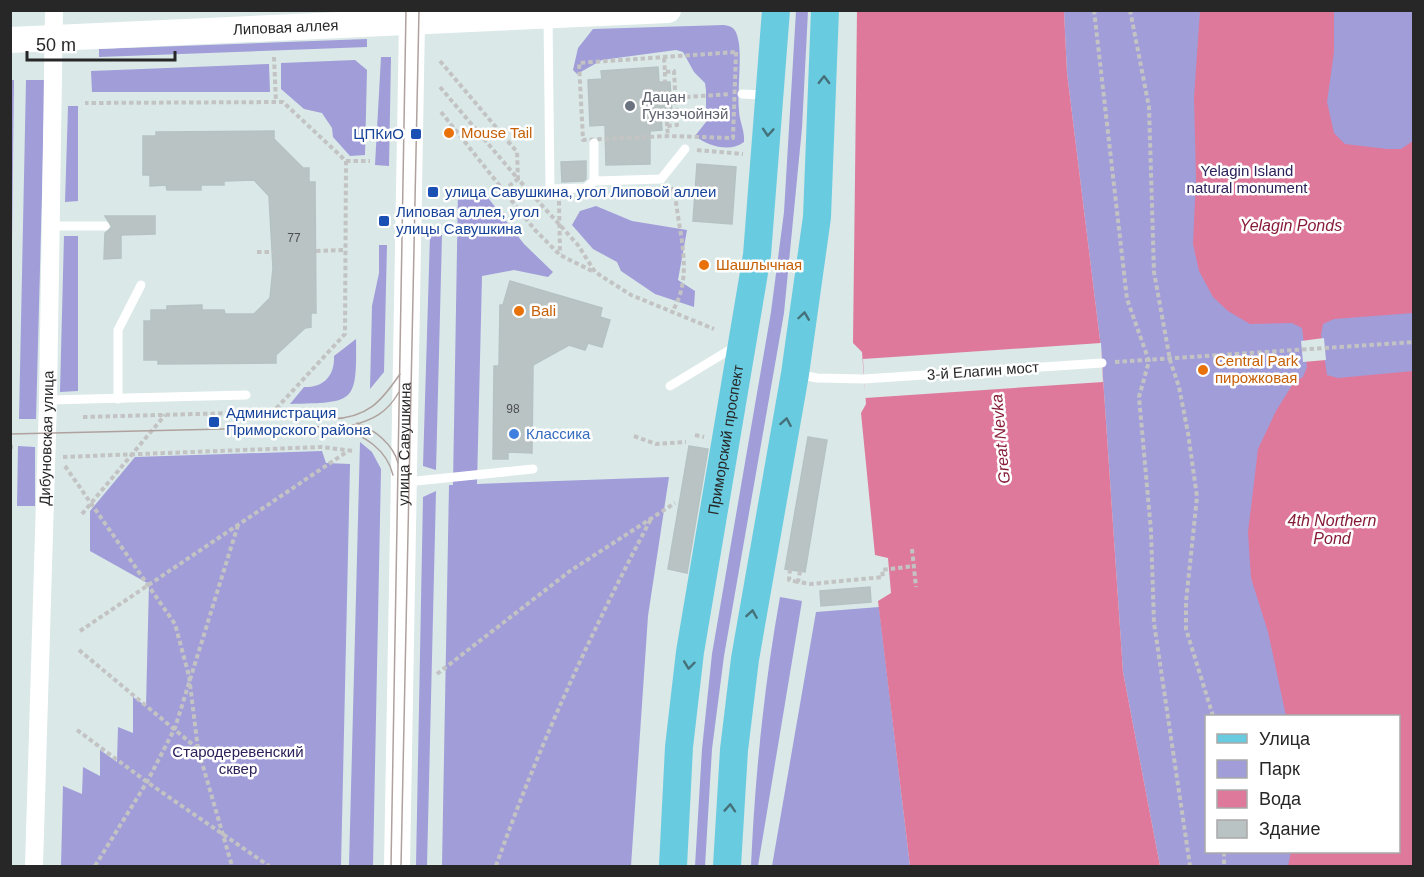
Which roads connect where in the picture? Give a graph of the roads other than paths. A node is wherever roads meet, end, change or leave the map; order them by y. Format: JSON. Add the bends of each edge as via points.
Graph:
{"nodes":[{"id":1,"x":54,"y":10,"type":"edge"},
{"id":2,"x":668,"y":10,"type":"edge"},
{"id":3,"x":776,"y":10,"type":"edge"},
{"id":4,"x":825,"y":10,"type":"edge"},
{"id":5,"x":413,"y":14,"type":"edge"},
{"id":6,"x":548,"y":16,"type":"junction"},
{"id":7,"x":54,"y":38,"type":"junction"},
{"id":8,"x":10,"y":40,"type":"edge"},
{"id":9,"x":738,"y":94,"type":"road end"},
{"id":10,"x":771,"y":95,"type":"junction"},
{"id":11,"x":594,"y":143,"type":"dead end"},
{"id":12,"x":685,"y":149,"type":"road end"},
{"id":13,"x":594,"y":181,"type":"junction"},
{"id":14,"x":51,"y":226,"type":"junction"},
{"id":15,"x":105,"y":226,"type":"dead end"},
{"id":16,"x":141,"y":285,"type":"dead end"},
{"id":17,"x":743,"y":341,"type":"junction"},
{"id":18,"x":1102,"y":363,"type":"road end"},
{"id":19,"x":795,"y":374,"type":"junction"},
{"id":20,"x":670,"y":386,"type":"dead end"},
{"id":21,"x":246,"y":395,"type":"dead end"},
{"id":22,"x":118,"y":399,"type":"junction"},
{"id":23,"x":48,"y":400,"type":"junction"},
{"id":24,"x":532,"y":469,"type":"dead end"},
{"id":25,"x":404,"y":483,"type":"junction"},
{"id":26,"x":34,"y":867,"type":"edge"},
{"id":27,"x":397,"y":867,"type":"edge"},
{"id":28,"x":673,"y":867,"type":"edge"},
{"id":29,"x":727,"y":867,"type":"edge"}],
"edges":[{"from":1,"to":7,"type":"street","name":"Дибуновская улица"},
{"from":2,"to":6,"type":"main road","name":"Липовая аллея"},
{"from":3,"to":10,"type":"main road","name":"Приморский проспект"},
{"from":19,"to":4,"type":"main road","one_way":true,"via":[[817,217]]},
{"from":5,"to":6,"type":"main road","name":"Липовая аллея"},
{"from":5,"to":7,"type":"main road","name":"Липовая аллея"},
{"from":5,"to":25,"type":"main road","name":"улица Савушкина"},
{"from":6,"to":13,"type":"lane","via":[[550,189],[586,188]]},
{"from":7,"to":8,"type":"main road","name":"Липовая аллея"},
{"from":7,"to":14,"type":"street","name":"Дибуновская улица"},
{"from":9,"to":10,"type":"lane"},
{"from":10,"to":17,"type":"main road","name":"Приморский проспект","one_way":true,"via":[[757,255]]},
{"from":11,"to":13,"type":"lane"},
{"from":12,"to":13,"type":"lane","via":[[661,179]]},
{"from":14,"to":15,"type":"lane"},
{"from":14,"to":23,"type":"street","name":"Дибуновская улица"},
{"from":16,"to":22,"type":"lane","via":[[118,330]]},
{"from":17,"to":20,"type":"lane"},
{"from":17,"to":28,"type":"main road","name":"Приморский проспект","one_way":true,"via":[[690,652],[679,747]]},
{"from":18,"to":19,"type":"lane","name":"3-й Елагин мост","via":[[864,379]]},
{"from":29,"to":19,"type":"main road","one_way":true,"via":[[734,750],[745,659]]},
{"from":21,"to":22,"type":"lane"},
{"from":22,"to":23,"type":"lane"},
{"from":23,"to":26,"type":"street","name":"Дибуновская улица"},
{"from":24,"to":25,"type":"lane"},
{"from":25,"to":27,"type":"main road","name":"улица Савушкина"}]}
